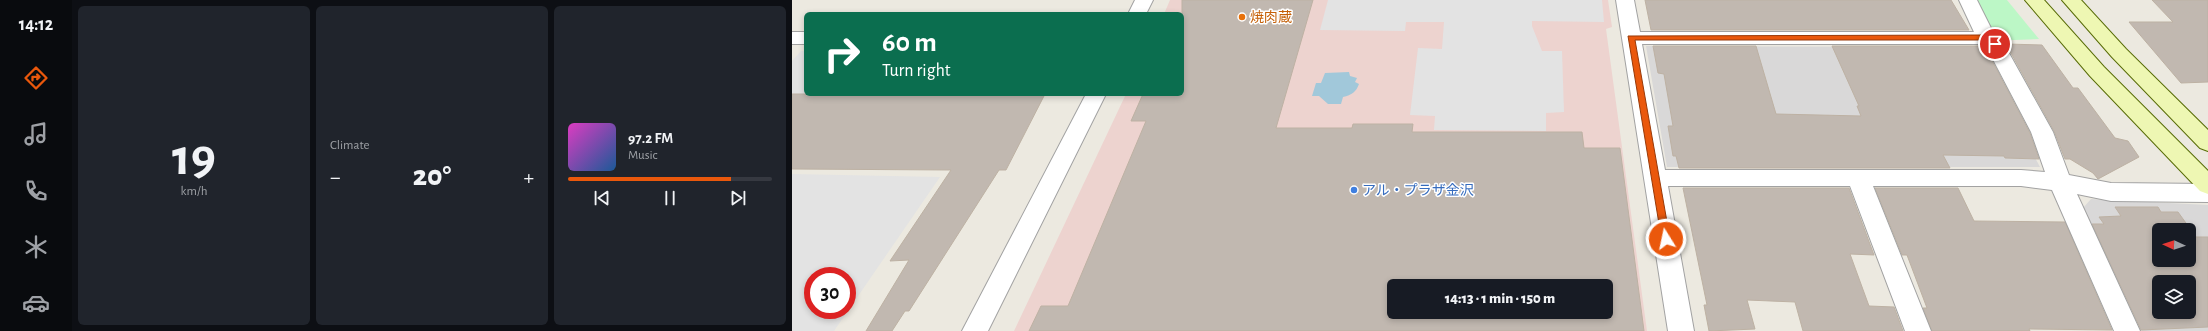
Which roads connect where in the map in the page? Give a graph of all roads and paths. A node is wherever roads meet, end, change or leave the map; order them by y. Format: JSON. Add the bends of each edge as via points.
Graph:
{"nodes":[{"id":1,"x":1144,"y":0,"type":"edge"},
{"id":2,"x":1625,"y":0,"type":"edge"},
{"id":3,"x":1968,"y":0,"type":"edge"},
{"id":4,"x":2034,"y":0,"type":"edge"},
{"id":5,"x":2071,"y":0,"type":"edge"},
{"id":6,"x":1138,"y":12,"type":"edge"},
{"id":7,"x":792,"y":38,"type":"edge"},
{"id":8,"x":804,"y":38,"type":"edge"},
{"id":9,"x":1631,"y":38,"type":"junction"},
{"id":10,"x":1986,"y":38,"type":"junction"},
{"id":11,"x":1095,"y":96,"type":"edge"},
{"id":12,"x":2208,"y":142,"type":"edge"},
{"id":13,"x":1655,"y":178,"type":"junction"},
{"id":14,"x":1858,"y":178,"type":"junction"},
{"id":15,"x":2060,"y":182,"type":"junction"},
{"id":16,"x":2208,"y":185,"type":"edge"},
{"id":17,"x":2208,"y":193,"type":"edge"},
{"id":18,"x":975,"y":331,"type":"edge"},
{"id":19,"x":1681,"y":331,"type":"edge"},
{"id":20,"x":1918,"y":331,"type":"edge"},
{"id":21,"x":2127,"y":331,"type":"edge"}],
"edges":[{"from":1,"to":6,"type":"street"},
{"from":2,"to":9,"type":"street"},
{"from":3,"to":10,"type":"street"},
{"from":4,"to":16,"type":"street","via":[[2120,95]]},
{"from":5,"to":12,"type":"street","via":[[2118,54]]},
{"from":7,"to":8,"type":"street"},
{"from":9,"to":10,"type":"street"},
{"from":9,"to":13,"type":"street"},
{"from":10,"to":15,"type":"street","via":[[1995,44],[2042,132]]},
{"from":11,"to":18,"type":"street"},
{"from":13,"to":14,"type":"street"},
{"from":13,"to":19,"type":"street"},
{"from":14,"to":15,"type":"street","via":[[2021,178]]},
{"from":14,"to":20,"type":"street"},
{"from":15,"to":17,"type":"street","via":[[2111,192]]},
{"from":15,"to":21,"type":"street"}]}
